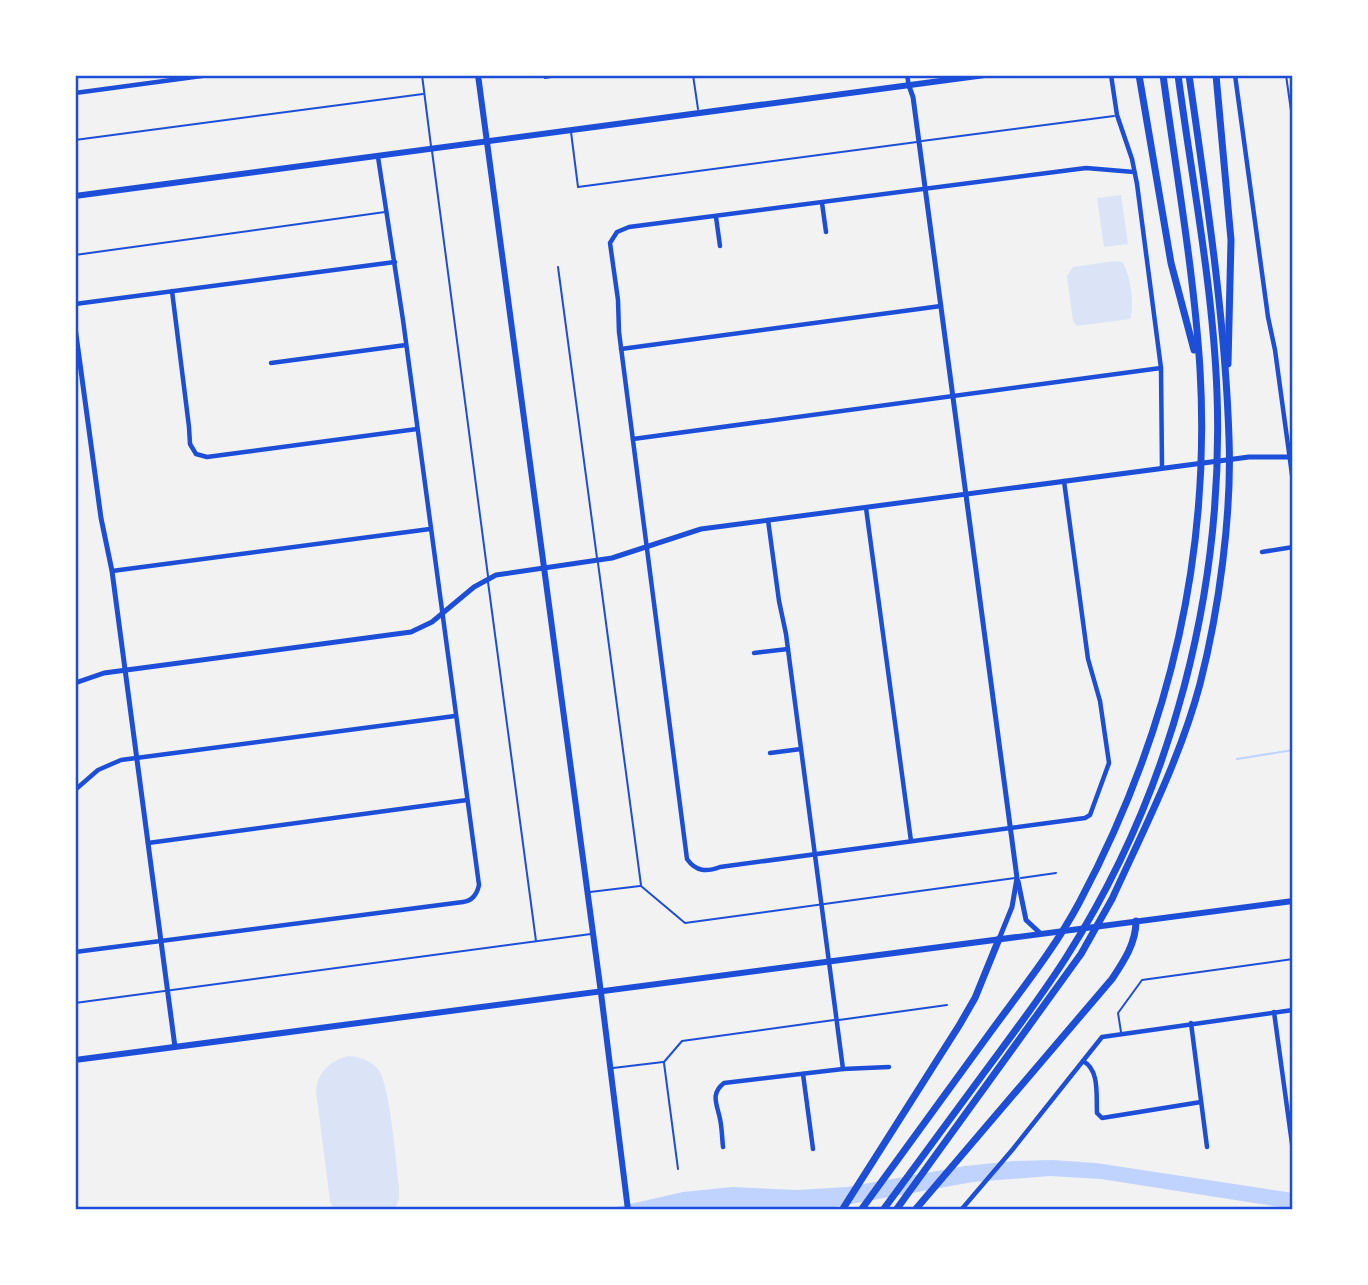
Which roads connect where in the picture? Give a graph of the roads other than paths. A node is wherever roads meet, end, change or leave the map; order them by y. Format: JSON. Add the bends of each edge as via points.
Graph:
{"nodes":[{"id":1,"x":153,"y":75,"type":"edge"},
{"id":2,"x":209,"y":75,"type":"edge"},
{"id":3,"x":422,"y":75,"type":"edge"},
{"id":4,"x":478,"y":75,"type":"edge"},
{"id":5,"x":565,"y":75,"type":"edge"},
{"id":6,"x":693,"y":75,"type":"edge"},
{"id":7,"x":907,"y":75,"type":"edge"},
{"id":8,"x":985,"y":75,"type":"edge"},
{"id":9,"x":1111,"y":75,"type":"edge"},
{"id":10,"x":1139,"y":75,"type":"edge"},
{"id":11,"x":1163,"y":75,"type":"edge"},
{"id":12,"x":1178,"y":75,"type":"edge"},
{"id":13,"x":1189,"y":75,"type":"edge"},
{"id":14,"x":1214,"y":75,"type":"edge"},
{"id":15,"x":1235,"y":75,"type":"edge"},
{"id":16,"x":1286,"y":75,"type":"edge"},
{"id":17,"x":545,"y":78,"type":"dead end"},
{"id":18,"x":154,"y":82,"type":"junction"},
{"id":19,"x":909,"y":86,"type":"junction"},
{"id":20,"x":75,"y":93,"type":"edge"},
{"id":21,"x":424,"y":94,"type":"junction"},
{"id":22,"x":698,"y":114,"type":"junction"},
{"id":23,"x":1117,"y":115,"type":"junction"},
{"id":24,"x":1293,"y":125,"type":"edge"},
{"id":25,"x":571,"y":131,"type":"junction"},
{"id":26,"x":75,"y":141,"type":"edge"},
{"id":27,"x":487,"y":142,"type":"junction"},
{"id":28,"x":919,"y":142,"type":"junction"},
{"id":29,"x":432,"y":150,"type":"junction"},
{"id":30,"x":378,"y":157,"type":"junction"},
{"id":31,"x":1134,"y":172,"type":"junction"},
{"id":32,"x":925,"y":190,"type":"junction"},
{"id":33,"x":75,"y":197,"type":"edge"},
{"id":34,"x":822,"y":203,"type":"junction"},
{"id":35,"x":386,"y":212,"type":"junction"},
{"id":36,"x":716,"y":217,"type":"junction"},
{"id":37,"x":826,"y":232,"type":"dead end"},
{"id":38,"x":720,"y":246,"type":"dead end"},
{"id":39,"x":75,"y":255,"type":"edge"},
{"id":40,"x":395,"y":262,"type":"junction"},
{"id":41,"x":558,"y":267,"type":"dead end"},
{"id":42,"x":172,"y":291,"type":"junction"},
{"id":43,"x":75,"y":304,"type":"edge"},
{"id":44,"x":941,"y":306,"type":"junction"},
{"id":45,"x":75,"y":327,"type":"edge"},
{"id":46,"x":406,"y":345,"type":"junction"},
{"id":47,"x":621,"y":349,"type":"junction"},
{"id":48,"x":271,"y":363,"type":"dead end"},
{"id":49,"x":1161,"y":368,"type":"junction"},
{"id":50,"x":1200,"y":371,"type":"junction"},
{"id":51,"x":952,"y":396,"type":"junction"},
{"id":52,"x":1227,"y":402,"type":"junction"},
{"id":53,"x":417,"y":429,"type":"junction"},
{"id":54,"x":633,"y":439,"type":"junction"},
{"id":55,"x":1291,"y":457,"type":"edge"},
{"id":56,"x":1163,"y":468,"type":"junction"},
{"id":57,"x":1064,"y":481,"type":"junction"},
{"id":58,"x":1293,"y":482,"type":"edge"},
{"id":59,"x":965,"y":494,"type":"junction"},
{"id":60,"x":866,"y":508,"type":"junction"},
{"id":61,"x":768,"y":520,"type":"junction"},
{"id":62,"x":430,"y":529,"type":"junction"},
{"id":63,"x":1293,"y":547,"type":"edge"},
{"id":64,"x":647,"y":548,"type":"junction"},
{"id":65,"x":1262,"y":552,"type":"dead end"},
{"id":66,"x":598,"y":561,"type":"junction"},
{"id":67,"x":543,"y":567,"type":"junction"},
{"id":68,"x":112,"y":571,"type":"junction"},
{"id":69,"x":488,"y":579,"type":"junction"},
{"id":70,"x":441,"y":615,"type":"junction"},
{"id":71,"x":788,"y":649,"type":"junction"},
{"id":72,"x":754,"y":653,"type":"dead end"},
{"id":73,"x":124,"y":671,"type":"junction"},
{"id":74,"x":75,"y":682,"type":"edge"},
{"id":75,"x":455,"y":716,"type":"junction"},
{"id":76,"x":802,"y":749,"type":"junction"},
{"id":77,"x":770,"y":753,"type":"dead end"},
{"id":78,"x":136,"y":758,"type":"junction"},
{"id":79,"x":75,"y":790,"type":"edge"},
{"id":80,"x":467,"y":800,"type":"junction"},
{"id":81,"x":1010,"y":828,"type":"junction"},
{"id":82,"x":911,"y":841,"type":"junction"},
{"id":83,"x":148,"y":843,"type":"junction"},
{"id":84,"x":815,"y":854,"type":"junction"},
{"id":85,"x":1056,"y":873,"type":"dead end"},
{"id":86,"x":1017,"y":878,"type":"junction"},
{"id":87,"x":640,"y":885,"type":"junction"},
{"id":88,"x":586,"y":893,"type":"junction"},
{"id":89,"x":1293,"y":901,"type":"edge"},
{"id":90,"x":822,"y":904,"type":"junction"},
{"id":91,"x":1136,"y":921,"type":"junction"},
{"id":92,"x":1040,"y":933,"type":"junction"},
{"id":93,"x":592,"y":934,"type":"junction"},
{"id":94,"x":999,"y":939,"type":"junction"},
{"id":95,"x":160,"y":940,"type":"junction"},
{"id":96,"x":537,"y":942,"type":"junction"},
{"id":97,"x":75,"y":952,"type":"edge"},
{"id":98,"x":1293,"y":959,"type":"edge"},
{"id":99,"x":829,"y":962,"type":"junction"},
{"id":100,"x":167,"y":991,"type":"junction"},
{"id":101,"x":601,"y":993,"type":"junction"},
{"id":102,"x":75,"y":1003,"type":"edge"},
{"id":103,"x":947,"y":1005,"type":"dead end"},
{"id":104,"x":1293,"y":1010,"type":"edge"},
{"id":105,"x":1274,"y":1012,"type":"junction"},
{"id":106,"x":836,"y":1020,"type":"junction"},
{"id":107,"x":1191,"y":1023,"type":"junction"},
{"id":108,"x":1121,"y":1033,"type":"junction"},
{"id":109,"x":175,"y":1047,"type":"junction"},
{"id":110,"x":75,"y":1060,"type":"edge"},
{"id":111,"x":1083,"y":1061,"type":"junction"},
{"id":112,"x":664,"y":1062,"type":"junction"},
{"id":113,"x":889,"y":1067,"type":"dead end"},
{"id":114,"x":609,"y":1068,"type":"junction"},
{"id":115,"x":843,"y":1069,"type":"junction"},
{"id":116,"x":803,"y":1074,"type":"junction"},
{"id":117,"x":1201,"y":1102,"type":"junction"},
{"id":118,"x":723,"y":1147,"type":"dead end"},
{"id":119,"x":1207,"y":1147,"type":"dead end"},
{"id":120,"x":813,"y":1149,"type":"dead end"},
{"id":121,"x":1293,"y":1151,"type":"edge"},
{"id":122,"x":678,"y":1169,"type":"dead end"},
{"id":123,"x":627,"y":1206,"type":"edge"},
{"id":124,"x":842,"y":1210,"type":"edge"},
{"id":125,"x":861,"y":1210,"type":"edge"},
{"id":126,"x":883,"y":1210,"type":"edge"},
{"id":127,"x":896,"y":1210,"type":"edge"},
{"id":128,"x":915,"y":1210,"type":"edge"},
{"id":129,"x":961,"y":1210,"type":"edge"}],
"edges":[{"from":1,"to":18,"type":"street"},
{"from":2,"to":18,"type":"street"},
{"from":3,"to":21,"type":"lane"},
{"from":4,"to":27,"type":"main road"},
{"from":5,"to":17,"type":"lane"},
{"from":6,"to":22,"type":"lane"},
{"from":7,"to":19,"type":"street"},
{"from":8,"to":19,"type":"main road"},
{"from":9,"to":23,"type":"street"},
{"from":10,"to":50,"type":"highway","via":[[1171,263]]},
{"from":11,"to":50,"type":"highway"},
{"from":12,"to":126,"type":"highway","via":[[1210,307],[1218,441],[1203,602],[1183,694],[1153,786],[1099,902],[1020,1025]]},
{"from":13,"to":52,"type":"highway","via":[[1220,309]]},
{"from":14,"to":52,"type":"highway","via":[[1231,240]]},
{"from":15,"to":55,"type":"street"},
{"from":16,"to":24,"type":"lane"},
{"from":18,"to":20,"type":"street"},
{"from":19,"to":22,"type":"main road"},
{"from":19,"to":28,"type":"street"},
{"from":21,"to":26,"type":"lane"},
{"from":21,"to":29,"type":"lane"},
{"from":22,"to":25,"type":"main road"},
{"from":23,"to":28,"type":"lane"},
{"from":23,"to":31,"type":"street"},
{"from":25,"to":27,"type":"main road"},
{"from":25,"to":28,"type":"lane","via":[[578,187]]},
{"from":27,"to":29,"type":"main road"},
{"from":27,"to":67,"type":"main road"},
{"from":28,"to":32,"type":"street"},
{"from":29,"to":30,"type":"main road"},
{"from":29,"to":69,"type":"lane"},
{"from":30,"to":33,"type":"main road"},
{"from":30,"to":35,"type":"street"},
{"from":31,"to":32,"type":"street","via":[[1086,168]]},
{"from":31,"to":49,"type":"street"},
{"from":32,"to":34,"type":"street"},
{"from":32,"to":44,"type":"street"},
{"from":34,"to":36,"type":"street"},
{"from":34,"to":37,"type":"street"},
{"from":35,"to":39,"type":"lane"},
{"from":35,"to":40,"type":"street"},
{"from":36,"to":38,"type":"street"},
{"from":36,"to":47,"type":"street","via":[[621,229],[613,236],[610,250]]},
{"from":40,"to":42,"type":"street"},
{"from":40,"to":46,"type":"street"},
{"from":41,"to":66,"type":"lane"},
{"from":42,"to":43,"type":"street"},
{"from":42,"to":53,"type":"street","via":[[190,444],[196,454],[207,457]]},
{"from":44,"to":47,"type":"street"},
{"from":44,"to":51,"type":"street"},
{"from":45,"to":68,"type":"street"},
{"from":46,"to":48,"type":"street"},
{"from":46,"to":53,"type":"street"},
{"from":47,"to":54,"type":"street"},
{"from":49,"to":51,"type":"street"},
{"from":49,"to":56,"type":"street"},
{"from":50,"to":125,"type":"highway","via":[[1198,515],[1185,616],[1172,673],[1131,796],[1079,904],[1048,954]]},
{"from":51,"to":54,"type":"street"},
{"from":51,"to":59,"type":"street"},
{"from":52,"to":127,"type":"highway","via":[[1227,518],[1200,684],[1178,754],[1112,899],[1081,954]]},
{"from":53,"to":62,"type":"street"},
{"from":54,"to":64,"type":"street"},
{"from":55,"to":56,"type":"street","via":[[1249,457]]},
{"from":55,"to":58,"type":"street"},
{"from":56,"to":57,"type":"street"},
{"from":57,"to":59,"type":"street"},
{"from":57,"to":81,"type":"street","via":[[1088,659],[1100,701],[1109,764],[1093,811],[1085,818]]},
{"from":59,"to":60,"type":"street"},
{"from":59,"to":81,"type":"street"},
{"from":60,"to":61,"type":"street"},
{"from":60,"to":82,"type":"street"},
{"from":61,"to":64,"type":"street","via":[[701,529]]},
{"from":61,"to":71,"type":"street"},
{"from":62,"to":68,"type":"street"},
{"from":62,"to":70,"type":"street"},
{"from":63,"to":65,"type":"street"},
{"from":64,"to":66,"type":"street"},
{"from":64,"to":84,"type":"street","via":[[687,859],[694,868],[705,871]]},
{"from":66,"to":67,"type":"street"},
{"from":66,"to":87,"type":"lane"},
{"from":67,"to":69,"type":"street"},
{"from":67,"to":88,"type":"main road"},
{"from":68,"to":73,"type":"street"},
{"from":69,"to":70,"type":"street"},
{"from":69,"to":96,"type":"lane"},
{"from":70,"to":73,"type":"street","via":[[398,635]]},
{"from":70,"to":75,"type":"street"},
{"from":71,"to":72,"type":"street"},
{"from":71,"to":76,"type":"street"},
{"from":73,"to":74,"type":"street"},
{"from":73,"to":78,"type":"street"},
{"from":75,"to":78,"type":"street"},
{"from":75,"to":80,"type":"street"},
{"from":76,"to":77,"type":"street"},
{"from":76,"to":84,"type":"street"},
{"from":78,"to":79,"type":"street","via":[[111,763]]},
{"from":78,"to":83,"type":"street"},
{"from":80,"to":83,"type":"street"},
{"from":80,"to":95,"type":"street","via":[[479,885],[475,896],[463,902]]},
{"from":81,"to":82,"type":"street"},
{"from":81,"to":86,"type":"street"},
{"from":82,"to":84,"type":"street"},
{"from":83,"to":95,"type":"street"},
{"from":84,"to":90,"type":"street"},
{"from":85,"to":86,"type":"lane"},
{"from":86,"to":90,"type":"lane"},
{"from":86,"to":92,"type":"street","via":[[1026,920]]},
{"from":86,"to":94,"type":"street"},
{"from":87,"to":88,"type":"lane"},
{"from":87,"to":90,"type":"lane","via":[[685,923]]},
{"from":88,"to":93,"type":"main road"},
{"from":89,"to":91,"type":"main road"},
{"from":90,"to":99,"type":"street"},
{"from":91,"to":92,"type":"main road"},
{"from":91,"to":128,"type":"highway","via":[[1131,948],[1112,979]]},
{"from":92,"to":94,"type":"main road"},
{"from":93,"to":96,"type":"lane"},
{"from":93,"to":101,"type":"main road"},
{"from":94,"to":99,"type":"main road"},
{"from":94,"to":124,"type":"highway","via":[[970,1007]]},
{"from":95,"to":97,"type":"street"},
{"from":95,"to":100,"type":"street"},
{"from":96,"to":100,"type":"lane"},
{"from":98,"to":108,"type":"lane","via":[[1142,980],[1118,1013]]},
{"from":99,"to":101,"type":"main road"},
{"from":99,"to":106,"type":"street"},
{"from":100,"to":102,"type":"lane"},
{"from":100,"to":109,"type":"street"},
{"from":101,"to":109,"type":"main road"},
{"from":101,"to":114,"type":"main road"},
{"from":103,"to":106,"type":"lane"},
{"from":104,"to":105,"type":"street"},
{"from":105,"to":107,"type":"street"},
{"from":105,"to":121,"type":"street"},
{"from":106,"to":112,"type":"lane","via":[[682,1041]]},
{"from":106,"to":115,"type":"street"},
{"from":107,"to":108,"type":"street"},
{"from":107,"to":117,"type":"street"},
{"from":108,"to":111,"type":"street","via":[[1102,1037]]},
{"from":109,"to":110,"type":"main road"},
{"from":111,"to":117,"type":"street","via":[[1093,1071],[1097,1113],[1102,1118]]},
{"from":111,"to":129,"type":"street"},
{"from":112,"to":114,"type":"lane"},
{"from":112,"to":122,"type":"lane"},
{"from":113,"to":115,"type":"street"},
{"from":114,"to":123,"type":"main road"},
{"from":115,"to":116,"type":"street"},
{"from":116,"to":118,"type":"street","via":[[731,1081],[719,1087],[715,1100]]},
{"from":116,"to":120,"type":"street"},
{"from":117,"to":119,"type":"street"}]}
